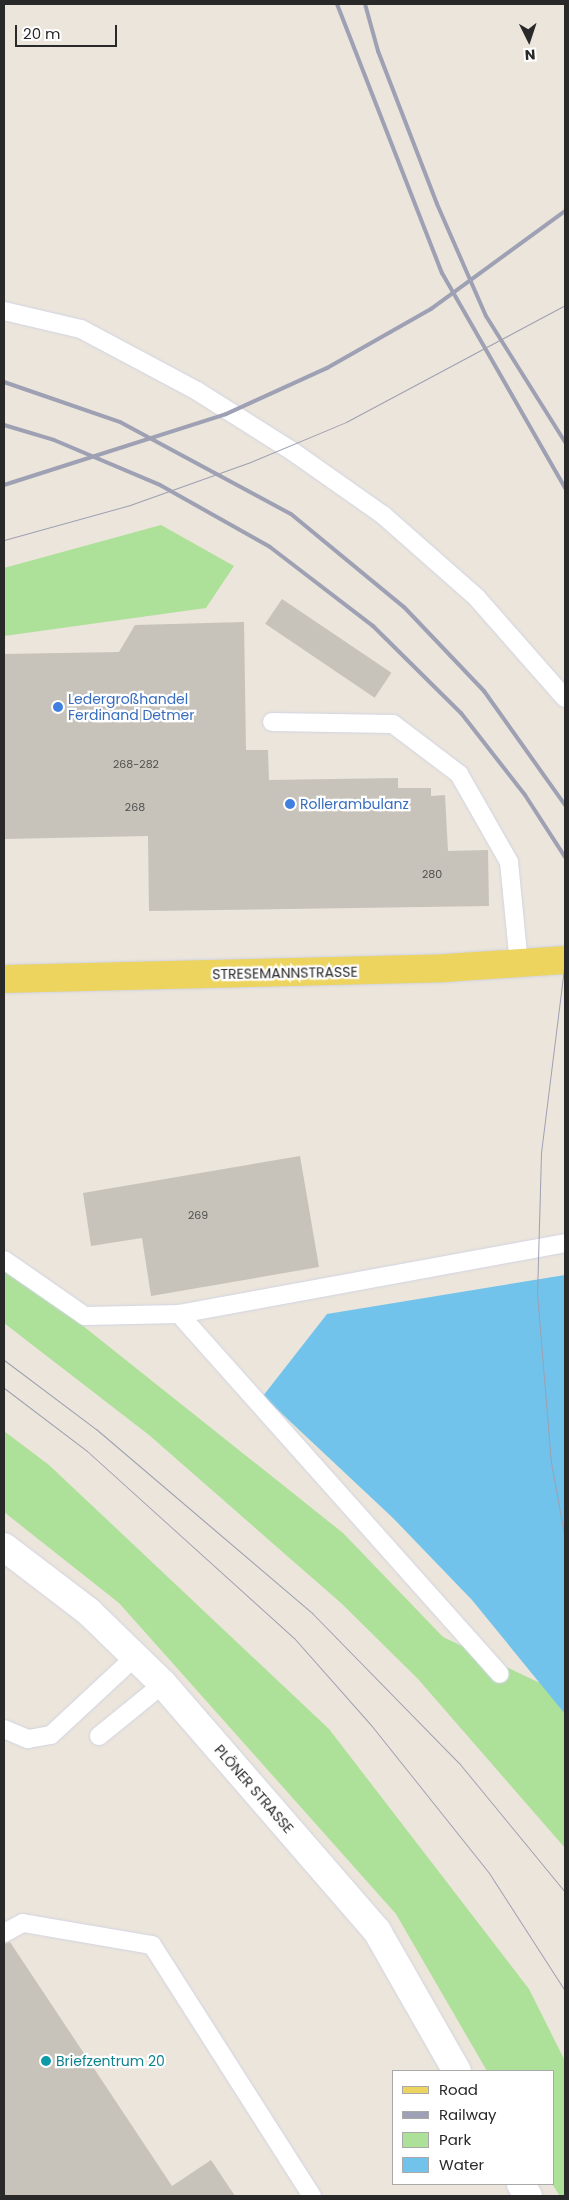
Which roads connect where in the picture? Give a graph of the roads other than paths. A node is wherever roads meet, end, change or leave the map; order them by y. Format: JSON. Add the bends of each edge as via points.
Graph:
{"nodes":[{"id":1,"x":4,"y":311,"type":"edge"},
{"id":2,"x":565,"y":698,"type":"edge"},
{"id":3,"x":272,"y":722,"type":"dead end"},
{"id":4,"x":565,"y":960,"type":"edge"},
{"id":5,"x":518,"y":964,"type":"junction"},
{"id":6,"x":4,"y":979,"type":"edge"},
{"id":7,"x":565,"y":1243,"type":"edge"},
{"id":8,"x":4,"y":1260,"type":"edge"},
{"id":9,"x":179,"y":1314,"type":"junction"},
{"id":10,"x":4,"y":1547,"type":"edge"},
{"id":11,"x":135,"y":1657,"type":"junction"},
{"id":12,"x":500,"y":1674,"type":"dead end"},
{"id":13,"x":163,"y":1684,"type":"junction"},
{"id":14,"x":4,"y":1729,"type":"edge"},
{"id":15,"x":99,"y":1736,"type":"dead end"},
{"id":16,"x":4,"y":1933,"type":"edge"},
{"id":17,"x":456,"y":2070,"type":"edge"},
{"id":18,"x":522,"y":2185,"type":"edge"},
{"id":19,"x":312,"y":2196,"type":"edge"},
{"id":20,"x":528,"y":2196,"type":"edge"}],
"edges":[{"from":1,"to":2,"type":"lane","via":[[81,328],[197,391],[292,451],[383,514],[477,598]]},
{"from":3,"to":5,"type":"lane","via":[[393,724],[459,774],[509,862]]},
{"from":4,"to":5,"type":"main road","name":"STRESEMANNSTRASSE"},
{"from":5,"to":6,"type":"main road","name":"STRESEMANNSTRASSE"},
{"from":7,"to":9,"type":"lane"},
{"from":8,"to":9,"type":"lane","via":[[85,1316]]},
{"from":9,"to":12,"type":"lane"},
{"from":10,"to":11,"type":"street","name":"PLÖNER STRASSE","via":[[89,1612]]},
{"from":11,"to":13,"type":"street","name":"PLÖNER STRASSE"},
{"from":11,"to":14,"type":"lane","via":[[51,1735],[28,1738]]},
{"from":13,"to":15,"type":"lane"},
{"from":13,"to":17,"type":"street","name":"PLÖNER STRASSE","via":[[377,1932]]},
{"from":16,"to":19,"type":"lane","via":[[23,1922],[152,1945]]},
{"from":18,"to":20,"type":"street"}]}
